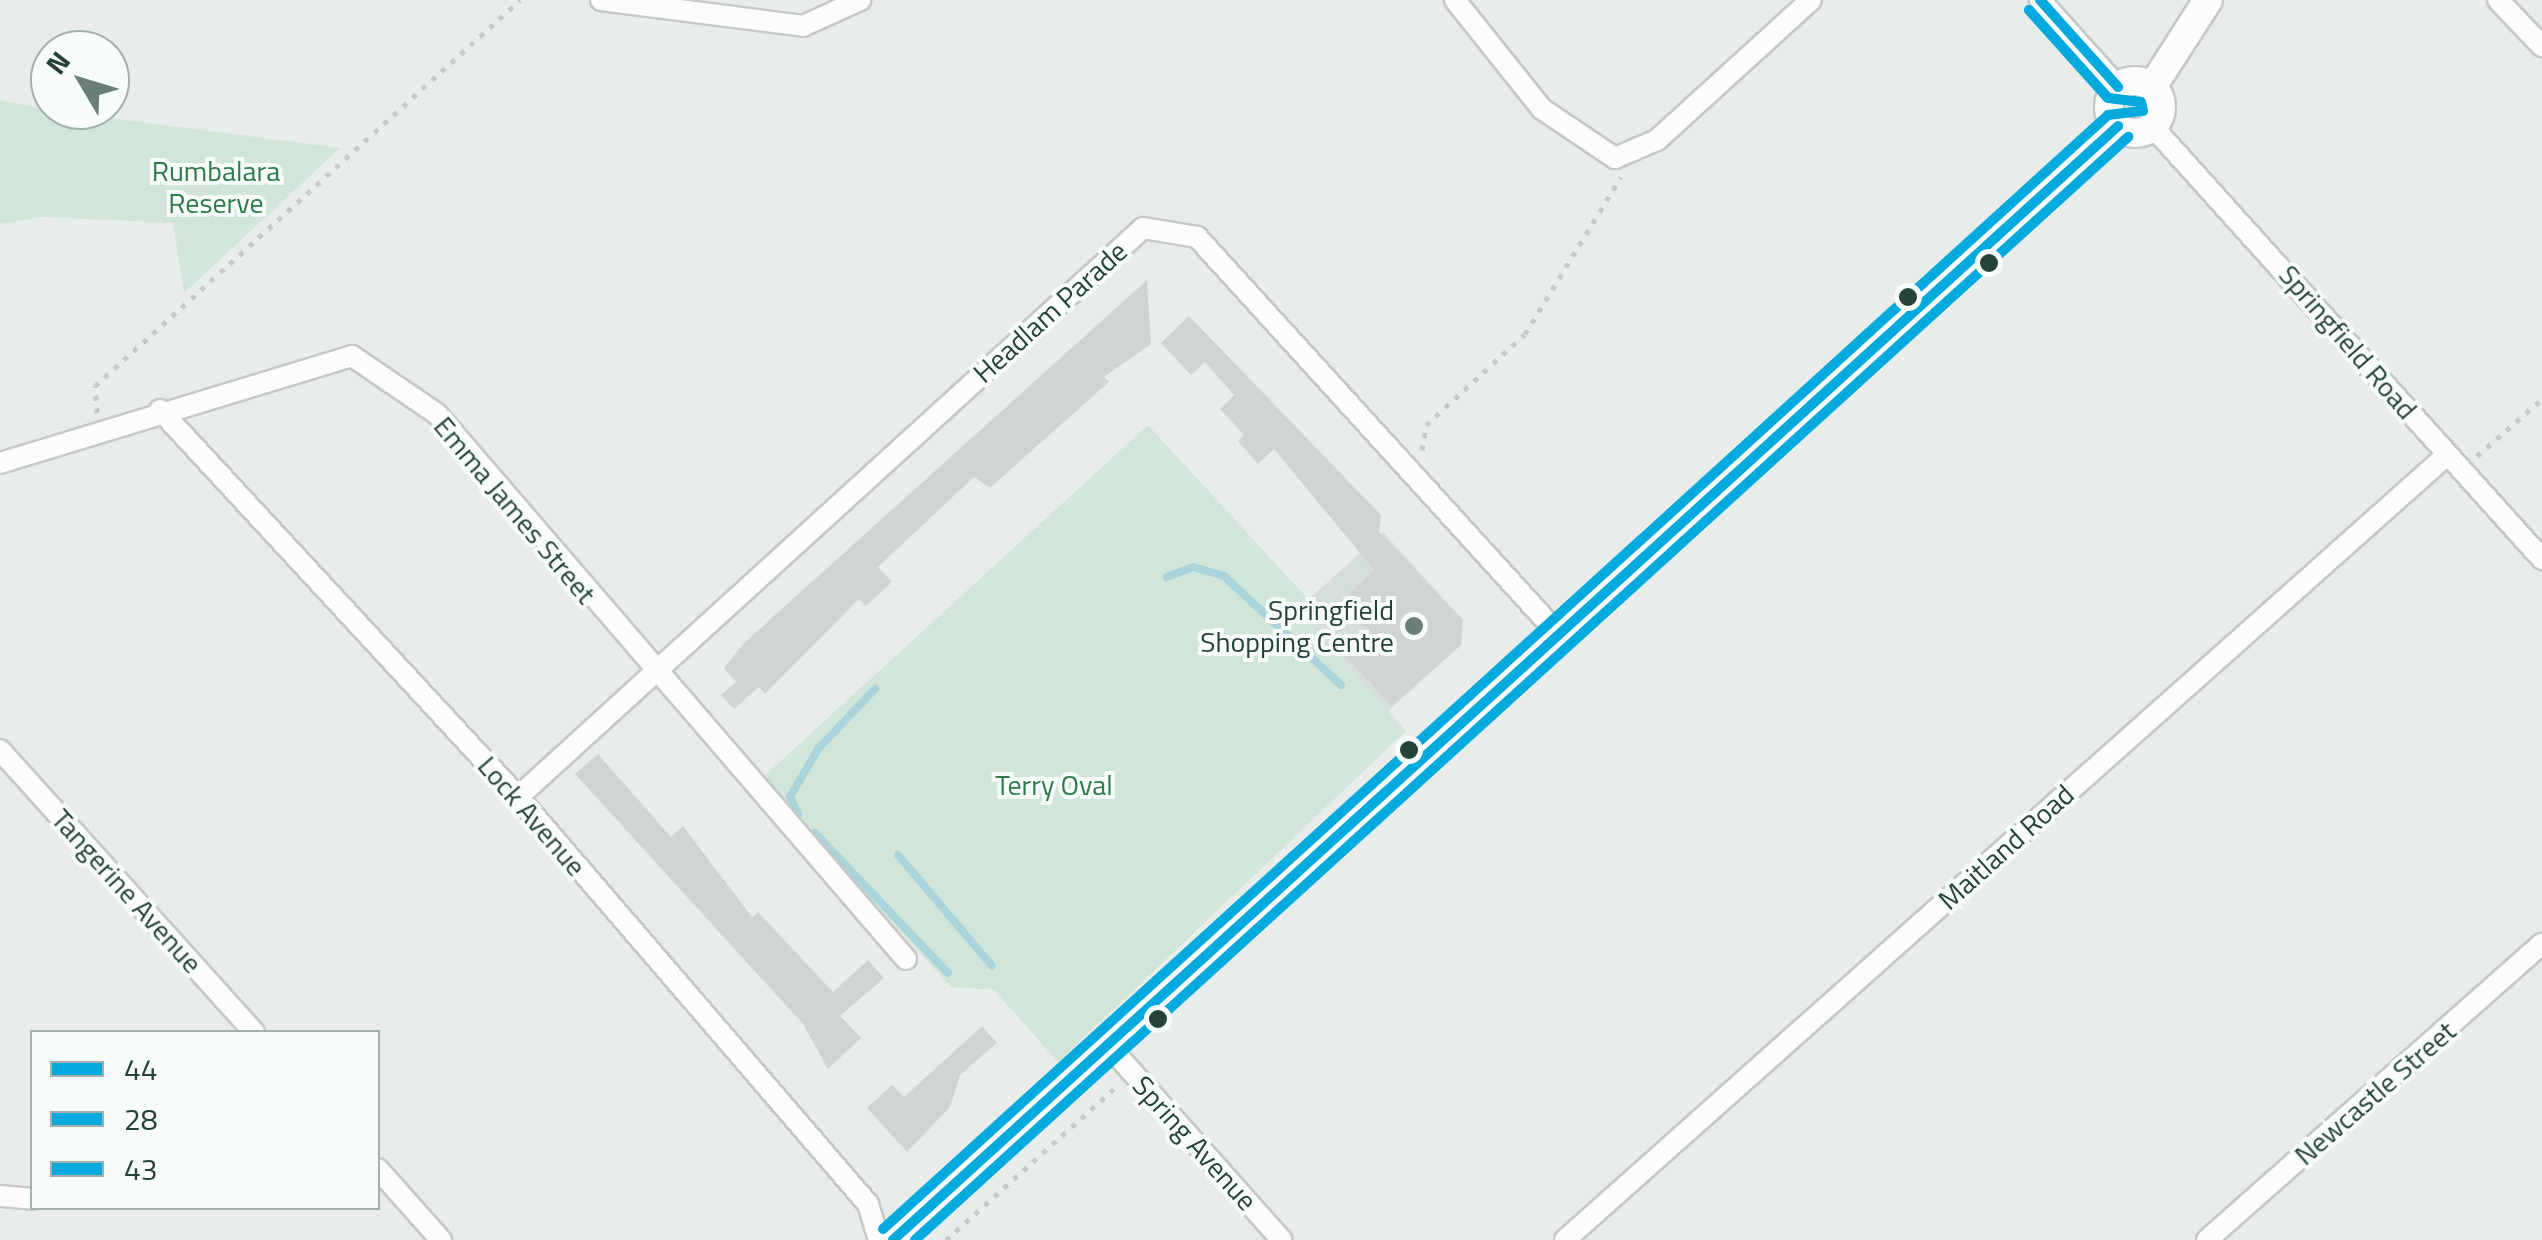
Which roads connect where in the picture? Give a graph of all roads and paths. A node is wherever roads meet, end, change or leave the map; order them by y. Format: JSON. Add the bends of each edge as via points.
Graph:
{"nodes":[{"id":1,"x":520,"y":0,"type":"edge"},
{"id":2,"x":602,"y":0,"type":"edge"},
{"id":3,"x":860,"y":0,"type":"edge"},
{"id":4,"x":1455,"y":0,"type":"edge"},
{"id":5,"x":1810,"y":0,"type":"edge"},
{"id":6,"x":2040,"y":0,"type":"edge"},
{"id":7,"x":2208,"y":0,"type":"edge"},
{"id":8,"x":2498,"y":0,"type":"edge"},
{"id":9,"x":2542,"y":46,"type":"edge"},
{"id":10,"x":2118,"y":87,"type":"junction"},
{"id":11,"x":2152,"y":87,"type":"junction"},
{"id":12,"x":2118,"y":126,"type":"junction"},
{"id":13,"x":2152,"y":126,"type":"junction"},
{"id":14,"x":1635,"y":153,"type":"junction"},
{"id":15,"x":2542,"y":399,"type":"edge"},
{"id":16,"x":160,"y":410,"type":"junction"},
{"id":17,"x":98,"y":430,"type":"junction"},
{"id":18,"x":2454,"y":462,"type":"junction"},
{"id":19,"x":0,"y":463,"type":"edge"},
{"id":20,"x":1417,"y":478,"type":"junction"},
{"id":21,"x":2542,"y":559,"type":"edge"},
{"id":22,"x":1560,"y":636,"type":"junction"},
{"id":23,"x":651,"y":672,"type":"junction"},
{"id":24,"x":0,"y":750,"type":"edge"},
{"id":25,"x":518,"y":797,"type":"junction"},
{"id":26,"x":2542,"y":944,"type":"edge"},
{"id":27,"x":906,"y":958,"type":"dead end"},
{"id":28,"x":252,"y":1030,"type":"edge"},
{"id":29,"x":1108,"y":1045,"type":"junction"},
{"id":30,"x":1118,"y":1085,"type":"dead end"},
{"id":31,"x":380,"y":1171,"type":"edge"},
{"id":32,"x":0,"y":1196,"type":"edge"},
{"id":33,"x":30,"y":1199,"type":"edge"},
{"id":34,"x":441,"y":1240,"type":"edge"},
{"id":35,"x":879,"y":1240,"type":"edge"},
{"id":36,"x":893,"y":1240,"type":"edge"},
{"id":37,"x":946,"y":1240,"type":"edge"},
{"id":38,"x":1282,"y":1240,"type":"edge"},
{"id":39,"x":1565,"y":1240,"type":"edge"},
{"id":40,"x":2207,"y":1240,"type":"edge"}],
"edges":[{"from":1,"to":17,"type":"path","via":[[95,386]]},
{"from":2,"to":3,"type":"street","via":[[803,26]]},
{"from":4,"to":14,"type":"street","via":[[1556,120],[1596,153]]},
{"from":5,"to":14,"type":"street"},
{"from":6,"to":10,"type":"street"},
{"from":7,"to":11,"type":"street"},
{"from":8,"to":9,"type":"street"},
{"from":10,"to":11,"type":"street"},
{"from":10,"to":12,"type":"street","via":[[2109,111]]},
{"from":11,"to":13,"type":"street","via":[[2160,111]]},
{"from":12,"to":13,"type":"street"},
{"from":12,"to":22,"type":"street"},
{"from":13,"to":18,"type":"street","name":"Springfield Road"},
{"from":14,"to":20,"type":"path","via":[[1526,334],[1426,426]]},
{"from":15,"to":18,"type":"path"},
{"from":16,"to":17,"type":"street","name":"Emma James Street"},
{"from":16,"to":23,"type":"street","name":"Emma James Street","via":[[352,356],[437,414]]},
{"from":16,"to":25,"type":"street","name":"Lock Avenue"},
{"from":17,"to":19,"type":"street","name":"Emma James Street"},
{"from":18,"to":21,"type":"street","name":"Springfield Road"},
{"from":18,"to":39,"type":"street","name":"Maitland Road"},
{"from":20,"to":22,"type":"street","name":"Headlam Parade"},
{"from":20,"to":23,"type":"street","name":"Headlam Parade","via":[[1197,237],[1143,228]]},
{"from":22,"to":29,"type":"street"},
{"from":23,"to":25,"type":"street","name":"Headlam Parade"},
{"from":23,"to":27,"type":"street","name":"Emma James Street"},
{"from":24,"to":28,"type":"street","name":"Tangerine Avenue"},
{"from":25,"to":35,"type":"street","name":"Lock Avenue","via":[[868,1204]]},
{"from":26,"to":40,"type":"street","name":"Newcastle Street"},
{"from":29,"to":36,"type":"street"},
{"from":29,"to":38,"type":"street","name":"Spring Avenue"},
{"from":30,"to":37,"type":"path"},
{"from":31,"to":34,"type":"street"},
{"from":32,"to":33,"type":"street"}]}
